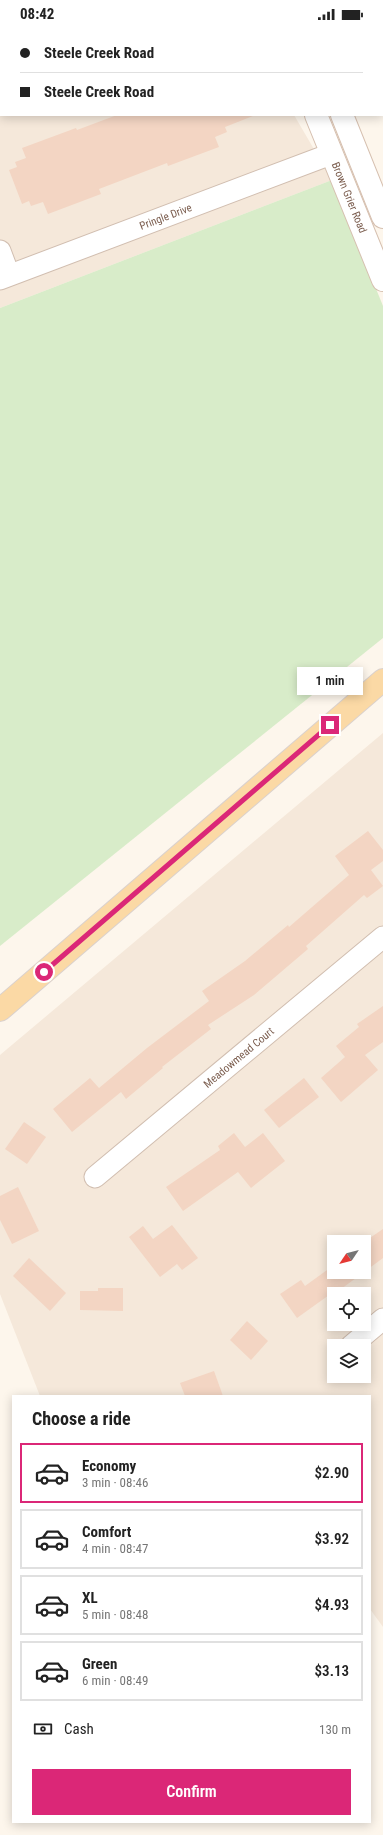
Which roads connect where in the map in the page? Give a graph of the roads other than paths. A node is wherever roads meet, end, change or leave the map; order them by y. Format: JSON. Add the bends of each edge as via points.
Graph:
{"nodes":[{"id":1,"x":316,"y":116,"type":"edge"},
{"id":2,"x":342,"y":116,"type":"edge"},
{"id":3,"x":331,"y":154,"type":"junction"},
{"id":4,"x":383,"y":217,"type":"edge"},
{"id":5,"x":0,"y":251,"type":"edge"},
{"id":6,"x":5,"y":277,"type":"edge"},
{"id":7,"x":383,"y":280,"type":"edge"},
{"id":8,"x":383,"y":680,"type":"edge"},
{"id":9,"x":383,"y":936,"type":"edge"},
{"id":10,"x":0,"y":1010,"type":"edge"},
{"id":11,"x":94,"y":1177,"type":"dead end"},
{"id":12,"x":383,"y":1319,"type":"edge"},
{"id":13,"x":359,"y":1339,"type":"edge"}],
"edges":[{"from":1,"to":3,"type":"main road","name":"Brown Grier Road"},
{"from":2,"to":4,"type":"main road"},
{"from":3,"to":6,"type":"street","name":"Pringle Drive"},
{"from":3,"to":7,"type":"main road","name":"Brown Grier Road"},
{"from":5,"to":6,"type":"street"},
{"from":8,"to":10,"type":"main road"},
{"from":9,"to":11,"type":"street","name":"Meadowmead Court"},
{"from":12,"to":13,"type":"street"}]}
